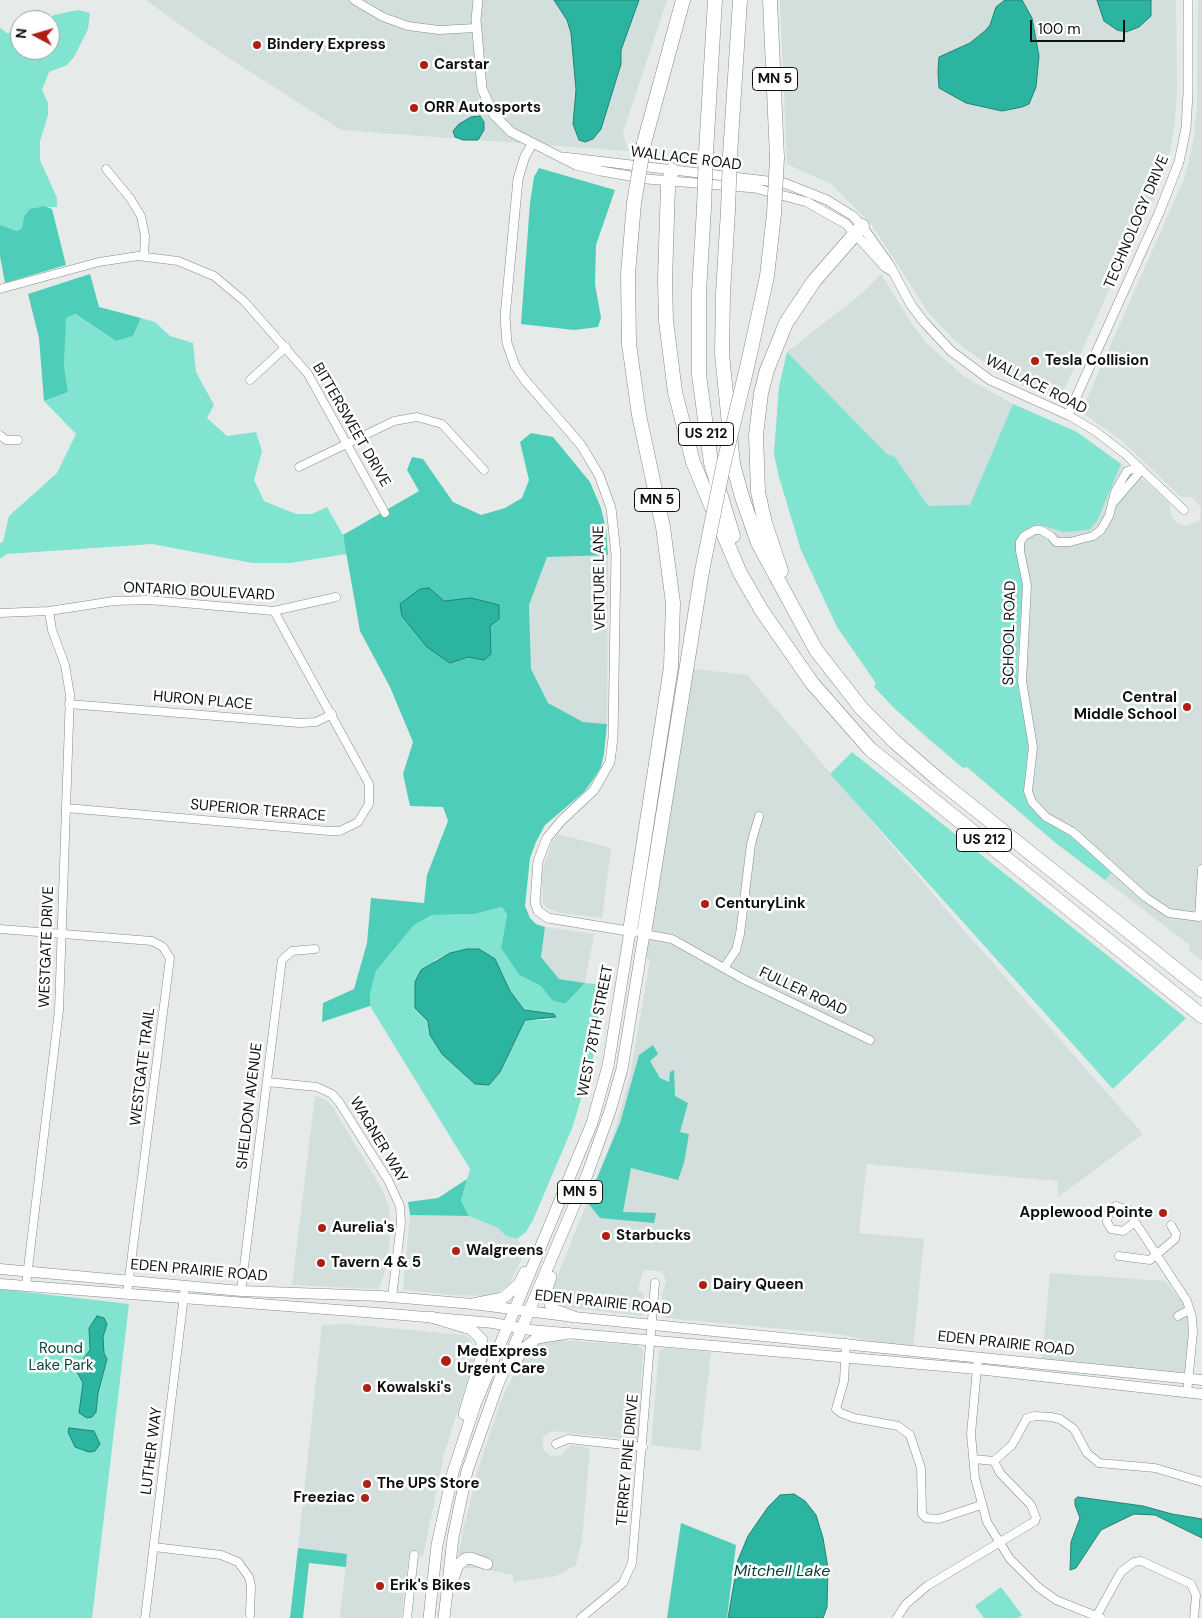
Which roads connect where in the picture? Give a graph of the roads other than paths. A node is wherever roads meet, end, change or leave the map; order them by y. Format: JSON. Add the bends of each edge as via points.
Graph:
{"nodes":[{"id":1,"x":354,"y":0,"type":"edge"},
{"id":2,"x":478,"y":0,"type":"edge"},
{"id":3,"x":683,"y":0,"type":"edge"},
{"id":4,"x":714,"y":0,"type":"edge"},
{"id":5,"x":740,"y":0,"type":"edge"},
{"id":6,"x":770,"y":0,"type":"edge"},
{"id":7,"x":1188,"y":0,"type":"edge"},
{"id":8,"x":476,"y":28,"type":"junction"},
{"id":9,"x":532,"y":144,"type":"junction"},
{"id":10,"x":106,"y":169,"type":"dead end"},
{"id":11,"x":671,"y":176,"type":"junction"},
{"id":12,"x":858,"y":230,"type":"junction"},
{"id":13,"x":144,"y":256,"type":"junction"},
{"id":14,"x":0,"y":289,"type":"edge"},
{"id":15,"x":286,"y":347,"type":"junction"},
{"id":16,"x":250,"y":380,"type":"dead end"},
{"id":17,"x":1068,"y":415,"type":"junction"},
{"id":18,"x":0,"y":435,"type":"edge"},
{"id":19,"x":18,"y":440,"type":"dead end"},
{"id":20,"x":347,"y":444,"type":"junction"},
{"id":21,"x":299,"y":467,"type":"dead end"},
{"id":22,"x":1139,"y":467,"type":"junction"},
{"id":23,"x":484,"y":470,"type":"dead end"},
{"id":24,"x":1184,"y":510,"type":"dead end"},
{"id":25,"x":385,"y":513,"type":"dead end"},
{"id":26,"x":336,"y":597,"type":"dead end"},
{"id":27,"x":50,"y":611,"type":"junction"},
{"id":28,"x":274,"y":611,"type":"junction"},
{"id":29,"x":0,"y":613,"type":"edge"},
{"id":30,"x":800,"y":624,"type":"junction"},
{"id":31,"x":785,"y":645,"type":"junction"},
{"id":32,"x":69,"y":704,"type":"junction"},
{"id":33,"x":332,"y":714,"type":"junction"},
{"id":34,"x":66,"y":808,"type":"junction"},
{"id":35,"x":759,"y":816,"type":"dead end"},
{"id":36,"x":1202,"y":869,"type":"edge"},
{"id":37,"x":0,"y":929,"type":"edge"},
{"id":38,"x":637,"y":932,"type":"junction"},
{"id":39,"x":62,"y":934,"type":"junction"},
{"id":40,"x":315,"y":949,"type":"dead end"},
{"id":41,"x":724,"y":968,"type":"junction"},
{"id":42,"x":1202,"y":990,"type":"edge"},
{"id":43,"x":1202,"y":1016,"type":"edge"},
{"id":44,"x":870,"y":1040,"type":"dead end"},
{"id":45,"x":266,"y":1082,"type":"junction"},
{"id":46,"x":578,"y":1162,"type":"junction"},
{"id":47,"x":1136,"y":1222,"type":"dead end"},
{"id":48,"x":1171,"y":1225,"type":"dead end"},
{"id":49,"x":564,"y":1230,"type":"junction"},
{"id":50,"x":1156,"y":1255,"type":"junction"},
{"id":51,"x":1119,"y":1256,"type":"dead end"},
{"id":52,"x":0,"y":1269,"type":"edge"},
{"id":53,"x":28,"y":1271,"type":"junction"},
{"id":54,"x":129,"y":1280,"type":"junction"},
{"id":55,"x":655,"y":1283,"type":"dead end"},
{"id":56,"x":0,"y":1284,"type":"edge"},
{"id":57,"x":26,"y":1285,"type":"junction"},
{"id":58,"x":185,"y":1287,"type":"junction"},
{"id":59,"x":241,"y":1291,"type":"junction"},
{"id":60,"x":128,"y":1294,"type":"junction"},
{"id":61,"x":392,"y":1298,"type":"junction"},
{"id":62,"x":183,"y":1300,"type":"junction"},
{"id":63,"x":472,"y":1304,"type":"junction"},
{"id":64,"x":516,"y":1309,"type":"junction"},
{"id":65,"x":530,"y":1311,"type":"junction"},
{"id":66,"x":1190,"y":1314,"type":"junction"},
{"id":67,"x":1178,"y":1316,"type":"dead end"},
{"id":68,"x":431,"y":1317,"type":"junction"},
{"id":69,"x":574,"y":1317,"type":"junction"},
{"id":70,"x":653,"y":1324,"type":"junction"},
{"id":71,"x":509,"y":1326,"type":"junction"},
{"id":72,"x":523,"y":1328,"type":"junction"},
{"id":73,"x":568,"y":1333,"type":"junction"},
{"id":74,"x":651,"y":1340,"type":"junction"},
{"id":75,"x":846,"y":1343,"type":"junction"},
{"id":76,"x":846,"y":1356,"type":"junction"},
{"id":77,"x":978,"y":1357,"type":"junction"},
{"id":78,"x":977,"y":1369,"type":"junction"},
{"id":79,"x":1189,"y":1379,"type":"junction"},
{"id":80,"x":1202,"y":1380,"type":"edge"},
{"id":81,"x":1187,"y":1393,"type":"junction"},
{"id":82,"x":1202,"y":1394,"type":"edge"},
{"id":83,"x":556,"y":1444,"type":"dead end"},
{"id":84,"x":643,"y":1447,"type":"junction"},
{"id":85,"x":974,"y":1459,"type":"junction"},
{"id":86,"x":994,"y":1461,"type":"junction"},
{"id":87,"x":1202,"y":1482,"type":"edge"},
{"id":88,"x":981,"y":1505,"type":"junction"},
{"id":89,"x":444,"y":1509,"type":"junction"},
{"id":90,"x":453,"y":1538,"type":"junction"},
{"id":91,"x":999,"y":1544,"type":"junction"},
{"id":92,"x":154,"y":1547,"type":"junction"},
{"id":93,"x":414,"y":1555,"type":"dead end"},
{"id":94,"x":487,"y":1564,"type":"dead end"},
{"id":95,"x":250,"y":1615,"type":"dead end"},
{"id":96,"x":1099,"y":1617,"type":"edge"},
{"id":97,"x":145,"y":1618,"type":"edge"},
{"id":98,"x":407,"y":1618,"type":"edge"},
{"id":99,"x":429,"y":1618,"type":"edge"},
{"id":100,"x":444,"y":1618,"type":"edge"},
{"id":101,"x":449,"y":1618,"type":"edge"},
{"id":102,"x":581,"y":1618,"type":"edge"},
{"id":103,"x":897,"y":1618,"type":"edge"},
{"id":104,"x":1194,"y":1618,"type":"edge"}],
"edges":[{"from":1,"to":8,"type":"street","via":[[383,17],[408,26],[439,30]]},
{"from":2,"to":8,"type":"street","name":"WALLACE ROAD"},
{"from":3,"to":38,"type":"highway","number":"MN 5","bridge":true,"via":[[644,143],[634,203],[628,274],[629,344],[673,603],[671,666]]},
{"from":4,"to":31,"type":"highway","number":"US 212","bridge":true,"via":[[698,341],[702,414],[711,463],[730,527],[759,597]]},
{"from":5,"to":30,"type":"highway","number":"US 212","bridge":true,"via":[[722,354],[733,464],[742,497],[758,543]]},
{"from":6,"to":38,"type":"highway","number":"MN 5","bridge":true,"via":[[777,158],[766,284],[702,571]]},
{"from":7,"to":17,"type":"street","name":"TECHNOLOGY DRIVE","via":[[1188,93],[1186,128],[1179,162]]},
{"from":8,"to":9,"type":"street","name":"WALLACE ROAD","via":[[480,77],[486,102],[502,124]]},
{"from":9,"to":11,"type":"street","name":"WALLACE ROAD","via":[[576,165],[601,171]]},
{"from":9,"to":38,"type":"street","name":"VENTURE LANE","via":[[518,180],[505,317],[506,343],[524,379],[581,445],[599,475],[611,508],[616,554],[610,762],[594,790],[547,838],[538,861],[535,903],[538,911],[548,918]]},
{"from":10,"to":13,"type":"street","via":[[141,216]]},
{"from":11,"to":12,"type":"street","name":"WALLACE ROAD","via":[[784,195],[828,212]]},
{"from":11,"to":31,"type":"highway","via":[[666,241],[666,321],[682,421],[694,462],[740,573]]},
{"from":12,"to":17,"type":"street","name":"WALLACE ROAD","via":[[890,270],[924,322],[951,351],[990,380]]},
{"from":12,"to":30,"type":"highway","via":[[814,282],[786,323],[767,370],[758,417],[758,492],[765,524]]},
{"from":13,"to":14,"type":"street","name":"BITTERSWEET DRIVE","via":[[100,262]]},
{"from":13,"to":15,"type":"street","name":"BITTERSWEET DRIVE","via":[[178,261],[214,276],[237,295]]},
{"from":15,"to":16,"type":"street"},
{"from":15,"to":20,"type":"street","name":"BITTERSWEET DRIVE","via":[[315,385]]},
{"from":17,"to":22,"type":"street","name":"WALLACE ROAD","via":[[1111,442]]},
{"from":18,"to":19,"type":"street","via":[[6,440]]},
{"from":20,"to":21,"type":"street"},
{"from":20,"to":23,"type":"street","via":[[403,418],[428,418],[448,428]]},
{"from":20,"to":25,"type":"street","name":"BITTERSWEET DRIVE"},
{"from":22,"to":24,"type":"street","name":"WALLACE ROAD"},
{"from":22,"to":36,"type":"street","name":"SCHOOL ROAD","via":[[1127,471],[1115,492],[1110,516],[1093,536],[1056,542],[1041,530],[1035,530],[1020,542],[1027,585],[1022,681],[1033,747],[1028,791],[1032,802],[1046,818],[1073,832],[1145,897],[1169,913],[1199,916]]},
{"from":26,"to":28,"type":"street","name":"ONTARIO BOULEVARD"},
{"from":27,"to":28,"type":"street","name":"ONTARIO BOULEVARD","via":[[114,601],[148,600]]},
{"from":27,"to":29,"type":"street","name":"ONTARIO BOULEVARD"},
{"from":27,"to":32,"type":"street","name":"WESTGATE DRIVE","via":[[52,630],[68,680]]},
{"from":28,"to":33,"type":"street","name":"SUPERIOR TERRACE"},
{"from":30,"to":42,"type":"highway","number":"US 212","via":[[836,678],[895,742]]},
{"from":31,"to":43,"type":"highway","number":"US 212","via":[[812,683],[870,749]]},
{"from":32,"to":33,"type":"street","name":"HURON PLACE","via":[[308,723]]},
{"from":32,"to":34,"type":"street","name":"WESTGATE DRIVE"},
{"from":33,"to":34,"type":"street","name":"SUPERIOR TERRACE","via":[[365,774],[370,794],[358,822],[340,831]]},
{"from":34,"to":39,"type":"street","name":"WESTGATE DRIVE"},
{"from":35,"to":41,"type":"street","via":[[751,844],[740,934],[736,950]]},
{"from":37,"to":39,"type":"street"},
{"from":38,"to":41,"type":"street","name":"FULLER ROAD","via":[[672,940]]},
{"from":38,"to":46,"type":"main road","name":"WEST 78TH STREET","number":"MN 5","via":[[608,1066]]},
{"from":38,"to":49,"type":"main road","name":"WEST 78TH STREET","number":"MN 5","via":[[622,1069],[590,1167]]},
{"from":39,"to":53,"type":"street","name":"WESTGATE DRIVE","via":[[56,1040]]},
{"from":39,"to":54,"type":"street","name":"WESTGATE TRAIL","via":[[152,941],[163,947],[170,958]]},
{"from":40,"to":45,"type":"street","name":"SHELDON AVENUE","via":[[292,952],[282,960]]},
{"from":41,"to":44,"type":"street","name":"FULLER ROAD"},
{"from":45,"to":59,"type":"street","name":"SHELDON AVENUE"},
{"from":45,"to":61,"type":"street","name":"WAGNER WAY","via":[[317,1087],[332,1094],[388,1180],[400,1206],[401,1224]]},
{"from":46,"to":63,"type":"main road","via":[[552,1208],[519,1284],[503,1298]]},
{"from":46,"to":64,"type":"main road","name":"WEST 78TH STREET","number":"MN 5"},
{"from":47,"to":50,"type":"street"},
{"from":48,"to":50,"type":"street","via":[[1175,1239]]},
{"from":49,"to":65,"type":"main road","name":"WEST 78TH STREET","number":"MN 5"},
{"from":49,"to":69,"type":"main road","via":[[547,1296],[555,1310]]},
{"from":50,"to":51,"type":"street","via":[[1150,1260]]},
{"from":50,"to":66,"type":"street","via":[[1187,1301]]},
{"from":52,"to":53,"type":"main road","name":"EDEN PRAIRIE ROAD"},
{"from":53,"to":54,"type":"main road","name":"EDEN PRAIRIE ROAD"},
{"from":53,"to":57,"type":"street","name":"WESTGATE DRIVE"},
{"from":54,"to":58,"type":"main road","name":"EDEN PRAIRIE ROAD"},
{"from":54,"to":60,"type":"street","name":"WESTGATE TRAIL"},
{"from":55,"to":70,"type":"street","name":"TERREY PINE DRIVE"},
{"from":56,"to":57,"type":"main road","name":"EDEN PRAIRIE ROAD"},
{"from":57,"to":60,"type":"main road","name":"EDEN PRAIRIE ROAD"},
{"from":58,"to":59,"type":"main road","name":"EDEN PRAIRIE ROAD"},
{"from":58,"to":62,"type":"street","name":"LUTHER WAY"},
{"from":59,"to":61,"type":"main road","name":"EDEN PRAIRIE ROAD"},
{"from":60,"to":62,"type":"main road","name":"EDEN PRAIRIE ROAD"},
{"from":61,"to":63,"type":"main road","name":"EDEN PRAIRIE ROAD"},
{"from":62,"to":68,"type":"main road","name":"EDEN PRAIRIE ROAD"},
{"from":62,"to":92,"type":"street","name":"LUTHER WAY"},
{"from":63,"to":64,"type":"main road","name":"EDEN PRAIRIE ROAD"},
{"from":64,"to":65,"type":"main road","name":"EDEN PRAIRIE ROAD"},
{"from":64,"to":71,"type":"main road","name":"WEST 78TH STREET","number":"MN 5"},
{"from":65,"to":69,"type":"main road","name":"EDEN PRAIRIE ROAD"},
{"from":65,"to":72,"type":"main road","name":"WEST 78TH STREET","number":"MN 5"},
{"from":66,"to":67,"type":"street"},
{"from":66,"to":79,"type":"street","via":[[1194,1332]]},
{"from":68,"to":71,"type":"main road","name":"EDEN PRAIRIE ROAD"},
{"from":68,"to":89,"type":"main road","via":[[471,1329],[482,1340],[483,1348],[453,1454]]},
{"from":69,"to":70,"type":"main road","name":"EDEN PRAIRIE ROAD"},
{"from":70,"to":74,"type":"street","name":"TERREY PINE DRIVE"},
{"from":70,"to":75,"type":"main road","name":"EDEN PRAIRIE ROAD"},
{"from":71,"to":72,"type":"main road","name":"EDEN PRAIRIE ROAD"},
{"from":71,"to":89,"type":"main road","name":"WEST 78TH STREET","number":"MN 5","via":[[475,1405]]},
{"from":72,"to":73,"type":"main road","name":"EDEN PRAIRIE ROAD"},
{"from":72,"to":90,"type":"main road","name":"WEST 78TH STREET","number":"MN 5","via":[[478,1435]]},
{"from":73,"to":74,"type":"main road","name":"EDEN PRAIRIE ROAD"},
{"from":73,"to":90,"type":"main road","via":[[537,1338],[517,1358],[489,1423]]},
{"from":74,"to":76,"type":"main road","name":"EDEN PRAIRIE ROAD"},
{"from":74,"to":84,"type":"street","name":"TERREY PINE DRIVE"},
{"from":75,"to":76,"type":"street"},
{"from":75,"to":77,"type":"main road","name":"EDEN PRAIRIE ROAD"},
{"from":76,"to":78,"type":"main road","name":"EDEN PRAIRIE ROAD"},
{"from":76,"to":88,"type":"street","via":[[844,1381],[836,1409],[854,1418],[898,1426],[910,1435],[922,1468],[922,1514],[926,1518],[939,1519]]},
{"from":77,"to":78,"type":"street"},
{"from":77,"to":79,"type":"main road","name":"EDEN PRAIRIE ROAD"},
{"from":78,"to":81,"type":"main road","name":"EDEN PRAIRIE ROAD"},
{"from":78,"to":85,"type":"street","via":[[971,1434]]},
{"from":79,"to":80,"type":"main road","name":"EDEN PRAIRIE ROAD"},
{"from":79,"to":81,"type":"street"},
{"from":81,"to":82,"type":"main road","name":"EDEN PRAIRIE ROAD"},
{"from":83,"to":84,"type":"street","via":[[568,1439]]},
{"from":84,"to":102,"type":"street","name":"TERREY PINE DRIVE","via":[[629,1573],[616,1591]]},
{"from":85,"to":86,"type":"street"},
{"from":85,"to":88,"type":"street"},
{"from":86,"to":87,"type":"street","via":[[1012,1445],[1027,1418],[1051,1417],[1074,1429],[1087,1453],[1099,1463],[1155,1468]]},
{"from":86,"to":91,"type":"street","via":[[1000,1473],[1031,1505],[1036,1518],[1032,1524]]},
{"from":88,"to":91,"type":"street"},
{"from":89,"to":99,"type":"main road","name":"WEST 78TH STREET","number":"MN 5"},
{"from":90,"to":100,"type":"main road","name":"WEST 78TH STREET","number":"MN 5"},
{"from":91,"to":96,"type":"street","via":[[1038,1587],[1056,1600]]},
{"from":91,"to":103,"type":"street","via":[[927,1586],[906,1604]]},
{"from":92,"to":95,"type":"street","via":[[221,1555],[238,1562],[249,1577]]},
{"from":92,"to":97,"type":"street","name":"LUTHER WAY"},
{"from":93,"to":98,"type":"street"},
{"from":94,"to":101,"type":"main road","via":[[470,1558],[458,1565]]},
{"from":96,"to":104,"type":"street","via":[[1121,1572],[1141,1561],[1192,1584],[1196,1595]]}]}
